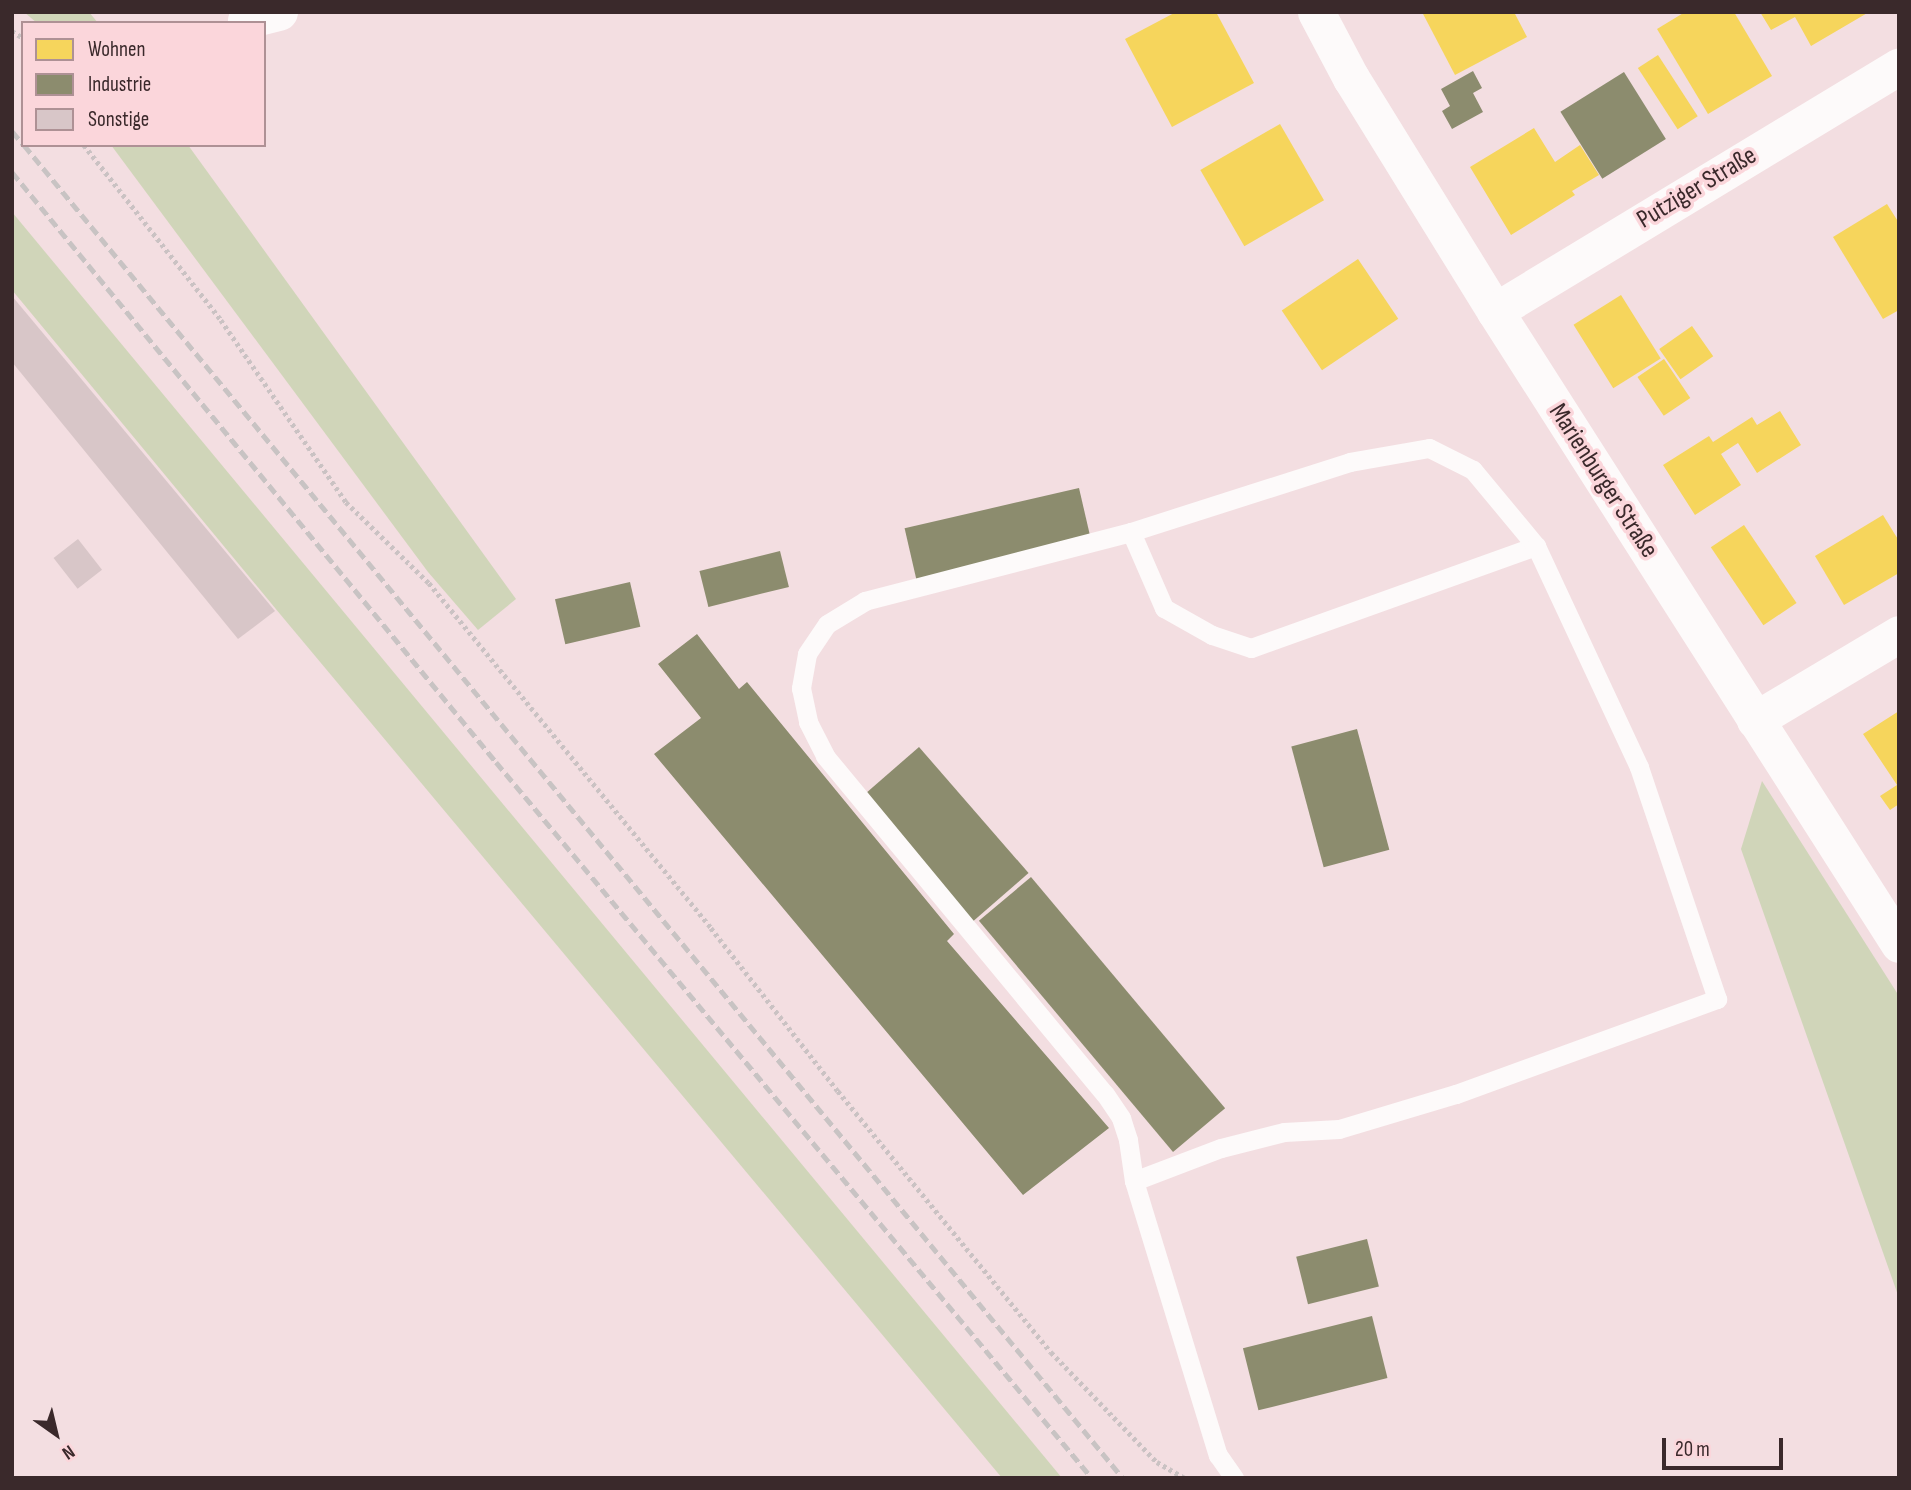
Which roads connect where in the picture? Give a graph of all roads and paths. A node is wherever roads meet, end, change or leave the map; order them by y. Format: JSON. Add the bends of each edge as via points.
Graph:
{"nodes":[{"id":1,"x":1316,"y":12,"type":"edge"},
{"id":2,"x":1899,"y":66,"type":"edge"},
{"id":3,"x":86,"y":147,"type":"edge"},
{"id":4,"x":1495,"y":311,"type":"junction"},
{"id":5,"x":1131,"y":532,"type":"junction"},
{"id":6,"x":1536,"y":546,"type":"junction"},
{"id":7,"x":1899,"y":634,"type":"edge"},
{"id":8,"x":1755,"y":720,"type":"junction"},
{"id":9,"x":1899,"y":944,"type":"edge"},
{"id":10,"x":1134,"y":1181,"type":"junction"},
{"id":11,"x":1185,"y":1478,"type":"edge"},
{"id":12,"x":1234,"y":1478,"type":"edge"}],
"edges":[{"from":1,"to":4,"type":"street","name":"Marienburger Straße","via":[[1351,78]]},
{"from":2,"to":4,"type":"street","name":"Putziger Straße"},
{"from":3,"to":11,"type":"path","via":[[220,320],[346,502],[429,583],[1051,1352],[1157,1462]]},
{"from":4,"to":8,"type":"street","name":"Marienburger Straße"},
{"from":5,"to":6,"type":"lane","via":[[1350,462],[1429,448],[1473,471]]},
{"from":5,"to":6,"type":"lane","via":[[1164,608],[1212,635],[1251,648]]},
{"from":5,"to":10,"type":"lane","via":[[865,601],[827,624],[807,654],[801,688],[808,722],[825,756],[1105,1094],[1124,1129]]},
{"from":6,"to":10,"type":"lane","via":[[1639,767],[1717,999],[1456,1094],[1339,1129],[1284,1132],[1221,1148]]},
{"from":7,"to":8,"type":"street"},
{"from":8,"to":9,"type":"street","name":"Marienburger Straße"},
{"from":10,"to":12,"type":"lane","via":[[1218,1455]]}]}
